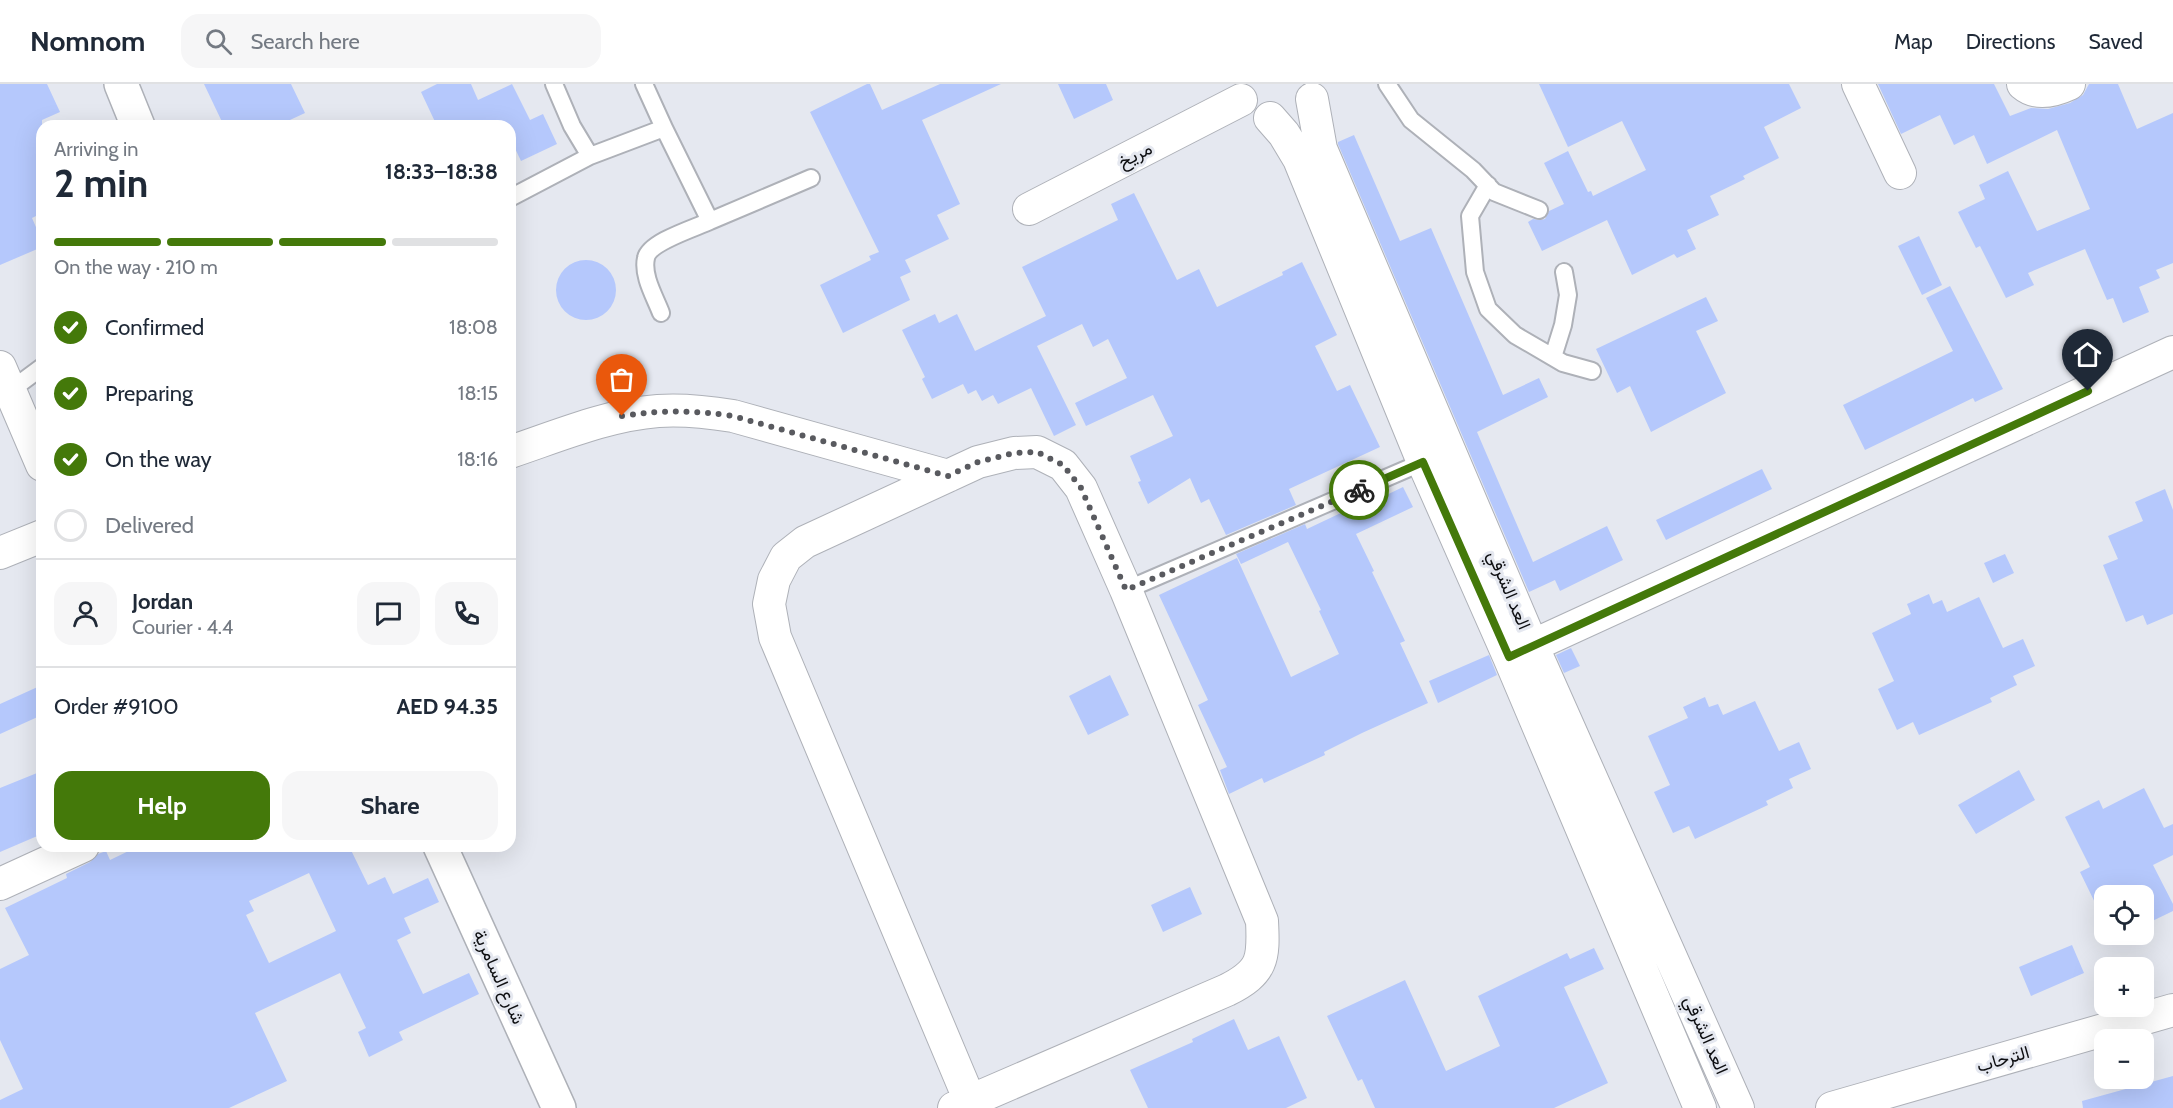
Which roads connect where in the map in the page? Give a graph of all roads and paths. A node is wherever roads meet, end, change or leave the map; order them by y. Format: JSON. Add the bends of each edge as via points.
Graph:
{"nodes":[{"id":1,"x":121,"y":84,"type":"edge"},
{"id":2,"x":554,"y":84,"type":"edge"},
{"id":3,"x":644,"y":84,"type":"edge"},
{"id":4,"x":1387,"y":84,"type":"edge"},
{"id":5,"x":1858,"y":84,"type":"edge"},
{"id":6,"x":2023,"y":84,"type":"edge"},
{"id":7,"x":2069,"y":84,"type":"edge"},
{"id":8,"x":1318,"y":88,"type":"edge"},
{"id":9,"x":1238,"y":92,"type":"edge"},
{"id":10,"x":1270,"y":118,"type":"junction"},
{"id":11,"x":136,"y":120,"type":"edge"},
{"id":12,"x":664,"y":128,"type":"junction"},
{"id":13,"x":590,"y":156,"type":"junction"},
{"id":14,"x":1900,"y":173,"type":"dead end"},
{"id":15,"x":811,"y":178,"type":"dead end"},
{"id":16,"x":1488,"y":185,"type":"junction"},
{"id":17,"x":516,"y":195,"type":"edge"},
{"id":18,"x":1029,"y":209,"type":"dead end"},
{"id":19,"x":1539,"y":210,"type":"dead end"},
{"id":20,"x":710,"y":221,"type":"junction"},
{"id":21,"x":1564,"y":272,"type":"dead end"},
{"id":22,"x":661,"y":313,"type":"dead end"},
{"id":23,"x":2173,"y":352,"type":"edge"},
{"id":24,"x":1553,"y":357,"type":"junction"},
{"id":25,"x":36,"y":369,"type":"edge"},
{"id":26,"x":1592,"y":371,"type":"dead end"},
{"id":27,"x":6,"y":379,"type":"edge"},
{"id":28,"x":516,"y":450,"type":"edge"},
{"id":29,"x":36,"y":451,"type":"edge"},
{"id":30,"x":1423,"y":462,"type":"junction"},
{"id":31,"x":948,"y":476,"type":"junction"},
{"id":32,"x":36,"y":538,"type":"edge"},
{"id":33,"x":0,"y":553,"type":"edge"},
{"id":34,"x":1126,"y":590,"type":"junction"},
{"id":35,"x":1520,"y":651,"type":"junction"},
{"id":36,"x":71,"y":852,"type":"edge"},
{"id":37,"x":443,"y":852,"type":"edge"},
{"id":38,"x":0,"y":884,"type":"edge"},
{"id":39,"x":2173,"y":1010,"type":"edge"},
{"id":40,"x":962,"y":1105,"type":"edge"},
{"id":41,"x":559,"y":1108,"type":"edge"},
{"id":42,"x":1700,"y":1108,"type":"edge"},
{"id":43,"x":1738,"y":1108,"type":"edge"},
{"id":44,"x":1832,"y":1108,"type":"edge"}],
"edges":[{"from":1,"to":11,"type":"street"},
{"from":2,"to":13,"type":"lane"},
{"from":3,"to":12,"type":"lane"},
{"from":4,"to":16,"type":"lane","via":[[1411,120]]},
{"from":5,"to":14,"type":"street"},
{"from":6,"to":7,"type":"street","via":[[2037,92]]},
{"from":8,"to":10,"type":"street","via":[[1298,112]]},
{"from":8,"to":35,"type":"street","name":"العد الشرقي","via":[[1321,149]]},
{"from":9,"to":10,"type":"street","via":[[1254,112]]},
{"from":9,"to":18,"type":"street","name":"مريخ"},
{"from":10,"to":30,"type":"street","name":"العد الشرقي","via":[[1299,159]]},
{"from":12,"to":13,"type":"lane"},
{"from":12,"to":20,"type":"lane"},
{"from":13,"to":17,"type":"lane"},
{"from":15,"to":20,"type":"lane"},
{"from":16,"to":19,"type":"lane","via":[[1494,192]]},
{"from":16,"to":24,"type":"lane","via":[[1470,216],[1475,272],[1488,309],[1515,335]]},
{"from":20,"to":22,"type":"lane","via":[[654,246],[646,257],[646,275]]},
{"from":21,"to":24,"type":"lane","via":[[1568,295]]},
{"from":23,"to":35,"type":"street"},
{"from":24,"to":26,"type":"lane"},
{"from":25,"to":27,"type":"lane"},
{"from":27,"to":29,"type":"street"},
{"from":28,"to":31,"type":"street","via":[[622,416],[696,411],[733,416]]},
{"from":30,"to":34,"type":"lane"},
{"from":30,"to":35,"type":"street","name":"العد الشرقي"},
{"from":31,"to":34,"type":"street","via":[[978,462],[1014,453],[1037,452],[1063,465],[1081,488]]},
{"from":31,"to":40,"type":"street","via":[[804,542],[786,557],[774,580],[769,604],[775,637]]},
{"from":32,"to":33,"type":"street"},
{"from":34,"to":40,"type":"street","via":[[1262,921],[1263,945],[1258,966],[1246,981],[1227,990]]},
{"from":35,"to":42,"type":"street","name":"العد الشرقي"},
{"from":35,"to":43,"type":"street","name":"العد الشرقي"},
{"from":36,"to":38,"type":"street"},
{"from":37,"to":41,"type":"street","name":"شارع السامرية"},
{"from":39,"to":44,"type":"street","name":"الترحاب"}]}
